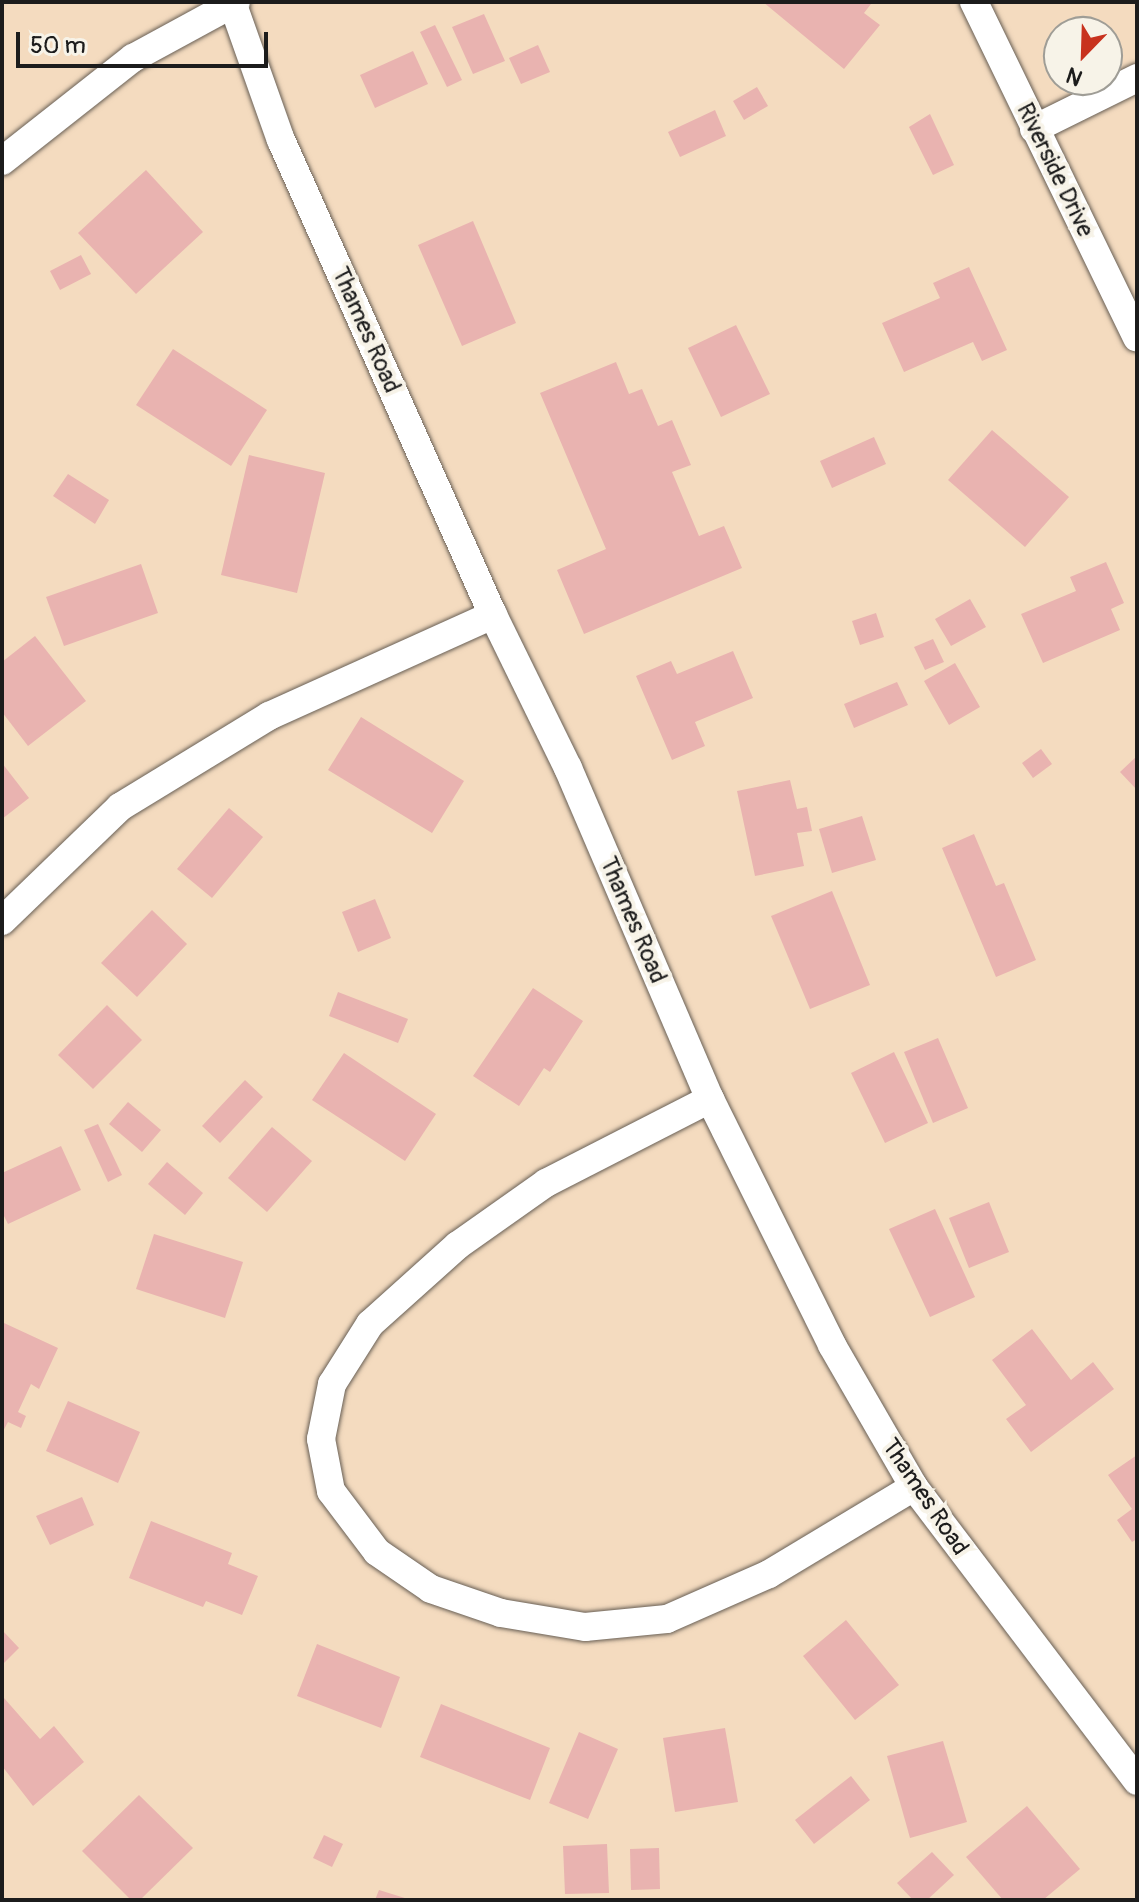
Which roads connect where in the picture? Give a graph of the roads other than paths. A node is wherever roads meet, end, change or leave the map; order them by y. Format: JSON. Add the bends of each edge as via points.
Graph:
{"nodes":[{"id":1,"x":234,"y":2,"type":"edge"},
{"id":2,"x":974,"y":2,"type":"edge"},
{"id":3,"x":1137,"y":78,"type":"edge"},
{"id":4,"x":1034,"y":129,"type":"junction"},
{"id":5,"x":2,"y":161,"type":"edge"},
{"id":6,"x":1137,"y":337,"type":"edge"},
{"id":7,"x":493,"y":615,"type":"junction"},
{"id":8,"x":2,"y":921,"type":"edge"},
{"id":9,"x":710,"y":1099,"type":"junction"},
{"id":10,"x":914,"y":1487,"type":"junction"},
{"id":11,"x":1137,"y":1781,"type":"edge"}],
"edges":[{"from":1,"to":5,"type":"street","via":[[133,58]]},
{"from":1,"to":7,"type":"street","name":"Thames Road","via":[[281,140]]},
{"from":2,"to":4,"type":"street","name":"Riverside Drive"},
{"from":3,"to":4,"type":"street"},
{"from":4,"to":6,"type":"street","name":"Riverside Drive"},
{"from":7,"to":8,"type":"street","via":[[269,716],[120,807]]},
{"from":7,"to":9,"type":"street","name":"Thames Road","via":[[568,768]]},
{"from":9,"to":10,"type":"street","name":"Thames Road","via":[[832,1345]]},
{"from":9,"to":10,"type":"street","via":[[546,1183],[458,1245],[370,1324],[332,1384],[321,1439],[331,1491],[377,1552],[431,1589],[501,1613],[585,1627],[667,1619],[769,1574]]},
{"from":10,"to":11,"type":"street","name":"Thames Road"}]}
